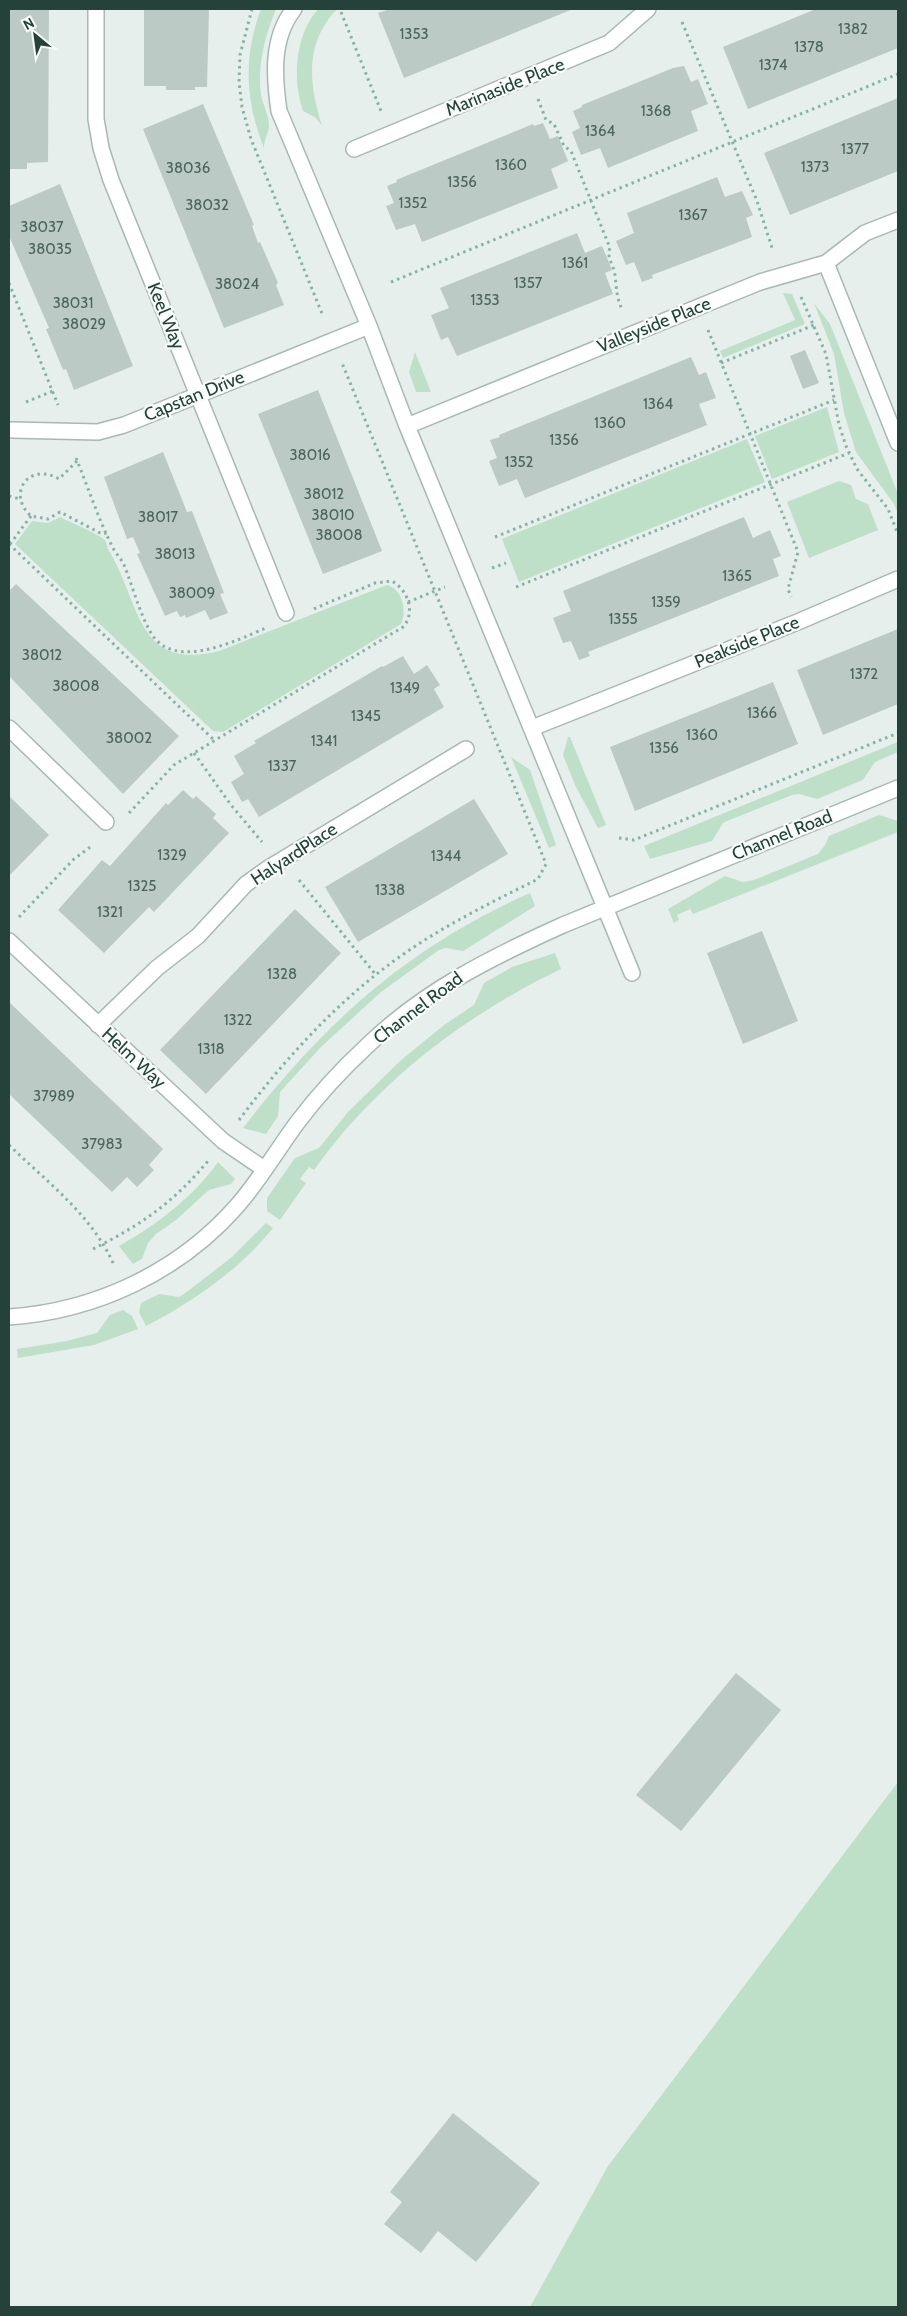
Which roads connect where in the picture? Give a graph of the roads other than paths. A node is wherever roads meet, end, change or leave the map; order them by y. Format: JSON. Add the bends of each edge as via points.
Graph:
{"nodes":[{"id":1,"x":96,"y":9,"type":"edge"},
{"id":2,"x":294,"y":9,"type":"edge"},
{"id":3,"x":648,"y":9,"type":"edge"},
{"id":4,"x":354,"y":149,"type":"dead end"},
{"id":5,"x":898,"y":220,"type":"edge"},
{"id":6,"x":826,"y":263,"type":"junction"},
{"id":7,"x":369,"y":326,"type":"junction"},
{"id":8,"x":198,"y":395,"type":"junction"},
{"id":9,"x":407,"y":426,"type":"junction"},
{"id":10,"x":10,"y":429,"type":"edge"},
{"id":11,"x":898,"y":443,"type":"edge"},
{"id":12,"x":898,"y":579,"type":"edge"},
{"id":13,"x":286,"y":613,"type":"dead end"},
{"id":14,"x":9,"y":728,"type":"edge"},
{"id":15,"x":532,"y":728,"type":"junction"},
{"id":16,"x":466,"y":749,"type":"dead end"},
{"id":17,"x":898,"y":788,"type":"edge"},
{"id":18,"x":106,"y":822,"type":"dead end"},
{"id":19,"x":605,"y":907,"type":"junction"},
{"id":20,"x":9,"y":941,"type":"edge"},
{"id":21,"x":632,"y":973,"type":"dead end"},
{"id":22,"x":98,"y":1025,"type":"junction"},
{"id":23,"x":264,"y":1169,"type":"junction"},
{"id":24,"x":9,"y":1317,"type":"edge"}],
"edges":[{"from":1,"to":8,"type":"street","name":"Keel Way","via":[[96,119],[100,148]]},
{"from":2,"to":7,"type":"street","via":[[278,41],[274,75],[279,111]]},
{"from":3,"to":4,"type":"street","name":"Marinaside Place","via":[[608,43]]},
{"from":5,"to":6,"type":"street","name":"Valleyside Place","via":[[864,233]]},
{"from":6,"to":9,"type":"street","name":"Valleyside Place","via":[[760,282]]},
{"from":6,"to":11,"type":"street"},
{"from":7,"to":8,"type":"street","name":"Capstan Drive"},
{"from":7,"to":9,"type":"street"},
{"from":8,"to":10,"type":"street","name":"Capstan Drive","via":[[98,432]]},
{"from":8,"to":13,"type":"street","name":"Keel Way"},
{"from":9,"to":15,"type":"street"},
{"from":12,"to":15,"type":"street","name":"Peakside Place"},
{"from":14,"to":18,"type":"street"},
{"from":15,"to":19,"type":"street"},
{"from":16,"to":22,"type":"street","name":"HalyardPlace","via":[[267,868],[246,884],[198,936],[158,968]]},
{"from":17,"to":19,"type":"street","name":"Channel Road"},
{"from":19,"to":21,"type":"street"},
{"from":19,"to":23,"type":"street","name":"Channel Road","via":[[483,962],[411,1008],[338,1074]]},
{"from":20,"to":22,"type":"street","name":"Helm Way"},
{"from":22,"to":23,"type":"street","name":"Helm Way","via":[[224,1141]]},
{"from":23,"to":24,"type":"street","name":"Channel Road","via":[[238,1204],[201,1242],[173,1262],[124,1289],[64,1309]]}]}
